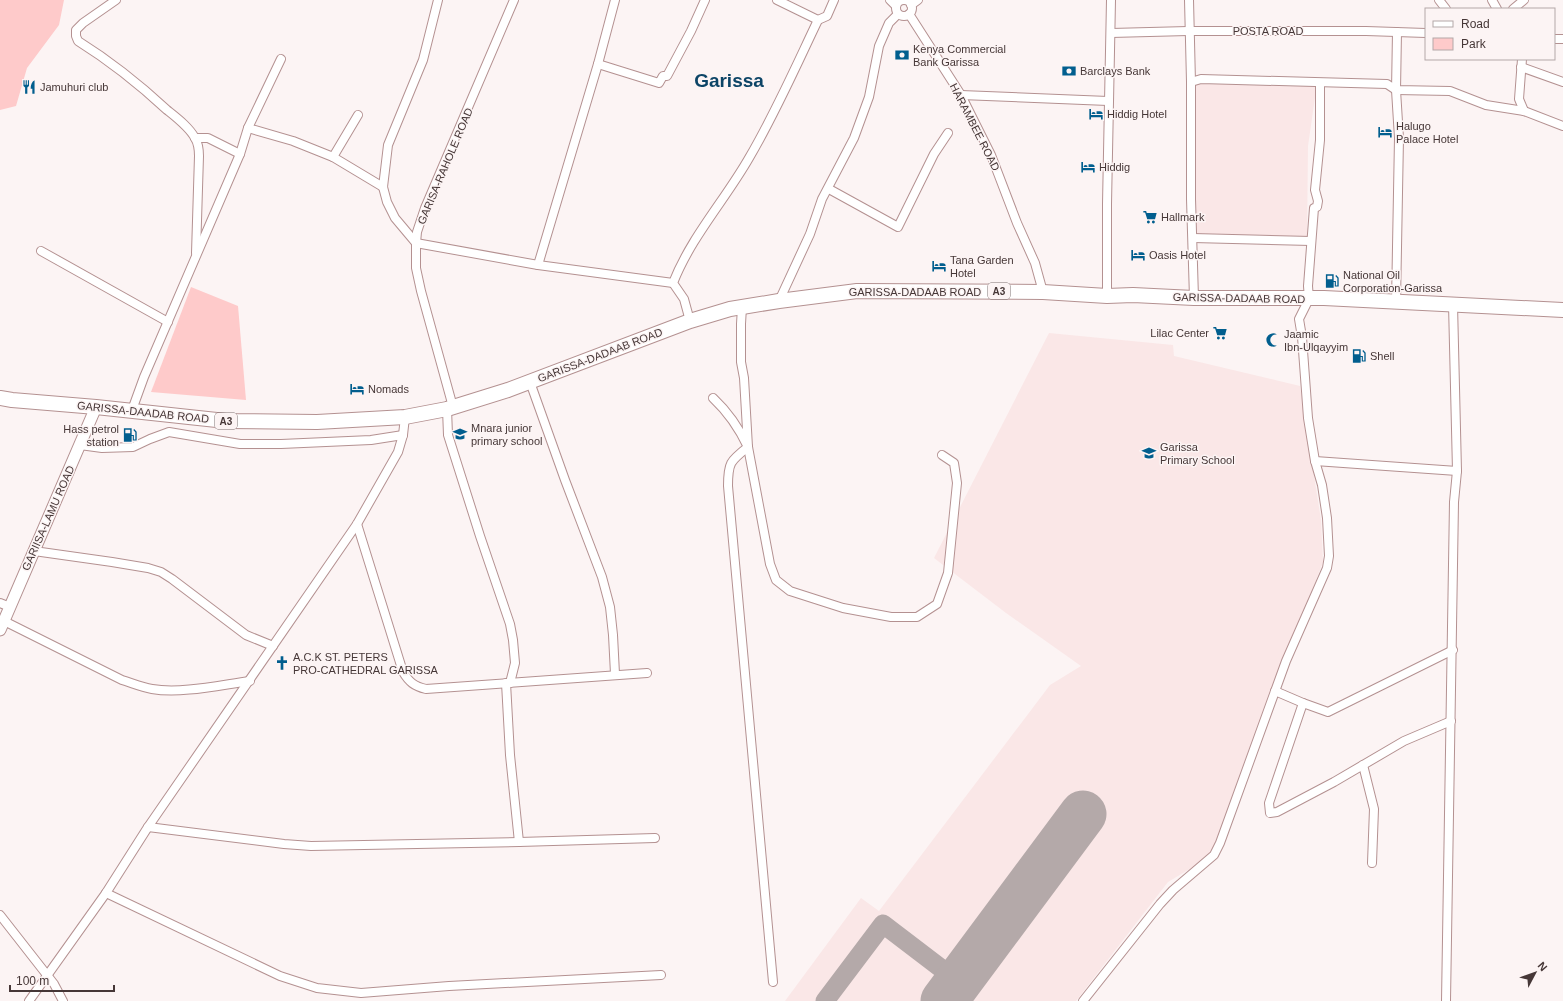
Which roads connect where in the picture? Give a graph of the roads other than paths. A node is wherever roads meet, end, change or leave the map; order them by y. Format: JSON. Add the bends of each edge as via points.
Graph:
{"nodes":[{"id":1,"x":116,"y":0,"type":"edge"},
{"id":2,"x":438,"y":0,"type":"edge"},
{"id":3,"x":514,"y":0,"type":"edge"},
{"id":4,"x":615,"y":0,"type":"edge"},
{"id":5,"x":705,"y":0,"type":"edge"},
{"id":6,"x":777,"y":0,"type":"edge"},
{"id":7,"x":834,"y":0,"type":"edge"},
{"id":8,"x":918,"y":0,"type":"edge"},
{"id":9,"x":1111,"y":0,"type":"edge"},
{"id":10,"x":1189,"y":0,"type":"edge"},
{"id":11,"x":1524,"y":0,"type":"edge"},
{"id":12,"x":901,"y":6,"type":"edge"},
{"id":13,"x":1513,"y":8,"type":"edge"},
{"id":14,"x":818,"y":20,"type":"junction"},
{"id":15,"x":1188,"y":31,"type":"junction"},
{"id":16,"x":1397,"y":32,"type":"junction"},
{"id":17,"x":1111,"y":33,"type":"junction"},
{"id":18,"x":1425,"y":33,"type":"edge"},
{"id":19,"x":281,"y":60,"type":"dead end"},
{"id":20,"x":1521,"y":63,"type":"edge"},
{"id":21,"x":598,"y":64,"type":"junction"},
{"id":22,"x":1191,"y":82,"type":"junction"},
{"id":23,"x":1563,"y":82,"type":"edge"},
{"id":24,"x":1320,"y":83,"type":"junction"},
{"id":25,"x":1396,"y":90,"type":"junction"},
{"id":26,"x":961,"y":96,"type":"junction"},
{"id":27,"x":1108,"y":100,"type":"junction"},
{"id":28,"x":1524,"y":111,"type":"junction"},
{"id":29,"x":358,"y":115,"type":"dead end"},
{"id":30,"x":1563,"y":126,"type":"edge"},
{"id":31,"x":248,"y":128,"type":"junction"},
{"id":32,"x":948,"y":132,"type":"dead end"},
{"id":33,"x":195,"y":138,"type":"junction"},
{"id":34,"x":240,"y":154,"type":"junction"},
{"id":35,"x":333,"y":157,"type":"junction"},
{"id":36,"x":383,"y":187,"type":"junction"},
{"id":37,"x":829,"y":189,"type":"junction"},
{"id":38,"x":1193,"y":238,"type":"junction"},
{"id":39,"x":1311,"y":241,"type":"junction"},
{"id":40,"x":416,"y":243,"type":"junction"},
{"id":41,"x":41,"y":252,"type":"dead end"},
{"id":42,"x":196,"y":260,"type":"junction"},
{"id":43,"x":538,"y":265,"type":"junction"},
{"id":44,"x":673,"y":282,"type":"junction"},
{"id":45,"x":1043,"y":292,"type":"junction"},
{"id":46,"x":1107,"y":296,"type":"junction"},
{"id":47,"x":1194,"y":298,"type":"junction"},
{"id":48,"x":1309,"y":299,"type":"junction"},
{"id":49,"x":779,"y":301,"type":"junction"},
{"id":50,"x":1396,"y":302,"type":"junction"},
{"id":51,"x":1453,"y":304,"type":"junction"},
{"id":52,"x":742,"y":307,"type":"junction"},
{"id":53,"x":1563,"y":310,"type":"edge"},
{"id":54,"x":690,"y":321,"type":"junction"},
{"id":55,"x":168,"y":322,"type":"junction"},
{"id":56,"x":530,"y":382,"type":"junction"},
{"id":57,"x":0,"y":398,"type":"edge"},
{"id":58,"x":713,"y":398,"type":"dead end"},
{"id":59,"x":96,"y":407,"type":"junction"},
{"id":60,"x":450,"y":408,"type":"junction"},
{"id":61,"x":132,"y":410,"type":"junction"},
{"id":62,"x":405,"y":417,"type":"junction"},
{"id":63,"x":403,"y":435,"type":"junction"},
{"id":64,"x":80,"y":445,"type":"junction"},
{"id":65,"x":748,"y":447,"type":"junction"},
{"id":66,"x":942,"y":455,"type":"dead end"},
{"id":67,"x":1315,"y":461,"type":"junction"},
{"id":68,"x":1457,"y":471,"type":"junction"},
{"id":69,"x":358,"y":524,"type":"junction"},
{"id":70,"x":34,"y":551,"type":"junction"},
{"id":71,"x":5,"y":605,"type":"edge"},
{"id":72,"x":2,"y":625,"type":"edge"},
{"id":73,"x":272,"y":646,"type":"junction"},
{"id":74,"x":1452,"y":650,"type":"junction"},
{"id":75,"x":647,"y":673,"type":"dead end"},
{"id":76,"x":615,"y":674,"type":"junction"},
{"id":77,"x":250,"y":681,"type":"junction"},
{"id":78,"x":508,"y":683,"type":"junction"},
{"id":79,"x":1275,"y":691,"type":"junction"},
{"id":80,"x":1303,"y":703,"type":"junction"},
{"id":81,"x":1451,"y":721,"type":"junction"},
{"id":82,"x":1363,"y":765,"type":"junction"},
{"id":83,"x":148,"y":827,"type":"junction"},
{"id":84,"x":655,"y":838,"type":"dead end"},
{"id":85,"x":519,"y":842,"type":"junction"},
{"id":86,"x":1372,"y":863,"type":"dead end"},
{"id":87,"x":106,"y":893,"type":"junction"},
{"id":88,"x":0,"y":915,"type":"edge"},
{"id":89,"x":661,"y":975,"type":"dead end"},
{"id":90,"x":48,"y":976,"type":"junction"},
{"id":91,"x":773,"y":982,"type":"dead end"},
{"id":92,"x":29,"y":1001,"type":"edge"},
{"id":93,"x":63,"y":1001,"type":"edge"},
{"id":94,"x":1083,"y":1001,"type":"edge"},
{"id":95,"x":1446,"y":1001,"type":"edge"}],
"edges":[{"from":1,"to":33,"type":"street","via":[[77,28],[77,38],[147,91],[182,122]]},
{"from":2,"to":36,"type":"street","via":[[423,60],[388,145]]},
{"from":3,"to":40,"type":"street","name":"GARISA-RAHOLE ROAD","via":[[425,208]]},
{"from":4,"to":21,"type":"street"},
{"from":5,"to":21,"type":"street","via":[[667,76],[663,76],[659,83]]},
{"from":6,"to":14,"type":"street"},
{"from":7,"to":14,"type":"street","via":[[827,16]]},
{"from":8,"to":12,"type":"street"},
{"from":9,"to":17,"type":"street"},
{"from":10,"to":15,"type":"street"},
{"from":11,"to":13,"type":"street"},
{"from":12,"to":26,"type":"street","name":"HARAMBEE ROAD"},
{"from":12,"to":37,"type":"street","via":[[878,46],[868,97],[854,138]]},
{"from":14,"to":44,"type":"street","via":[[749,158],[696,239]]},
{"from":15,"to":16,"type":"street","name":"POSTA ROAD"},
{"from":15,"to":17,"type":"street","name":"POSTA ROAD"},
{"from":15,"to":22,"type":"street"},
{"from":16,"to":18,"type":"street","name":"POSTA ROAD"},
{"from":16,"to":25,"type":"street"},
{"from":17,"to":27,"type":"street"},
{"from":19,"to":31,"type":"street"},
{"from":20,"to":23,"type":"street"},
{"from":20,"to":28,"type":"street","via":[[1519,99]]},
{"from":21,"to":43,"type":"street"},
{"from":22,"to":24,"type":"street","via":[[1201,79]]},
{"from":22,"to":38,"type":"street"},
{"from":24,"to":25,"type":"street","via":[[1387,84]]},
{"from":24,"to":39,"type":"street","via":[[1320,140],[1315,190],[1318,207],[1314,208]]},
{"from":25,"to":28,"type":"street","via":[[1450,91],[1486,105]]},
{"from":25,"to":50,"type":"street","via":[[1399,138]]},
{"from":26,"to":27,"type":"street"},
{"from":26,"to":45,"type":"street","name":"HARAMBEE ROAD","via":[[991,155],[1035,263]]},
{"from":27,"to":46,"type":"street"},
{"from":28,"to":30,"type":"street"},
{"from":29,"to":35,"type":"street"},
{"from":31,"to":34,"type":"street"},
{"from":31,"to":35,"type":"street","via":[[293,141]]},
{"from":32,"to":37,"type":"street","via":[[934,154],[898,227]]},
{"from":33,"to":34,"type":"street","via":[[208,138]]},
{"from":33,"to":42,"type":"street","via":[[200,156]]},
{"from":34,"to":42,"type":"street"},
{"from":35,"to":36,"type":"street"},
{"from":36,"to":40,"type":"street","via":[[395,218]]},
{"from":37,"to":49,"type":"street","via":[[822,199],[810,234]]},
{"from":38,"to":39,"type":"street"},
{"from":38,"to":47,"type":"street"},
{"from":39,"to":48,"type":"street"},
{"from":40,"to":43,"type":"street"},
{"from":40,"to":60,"type":"street","name":"GARISA-RAHOLE ROAD","via":[[416,268]]},
{"from":41,"to":55,"type":"street"},
{"from":42,"to":55,"type":"street"},
{"from":43,"to":44,"type":"street"},
{"from":44,"to":54,"type":"street","via":[[684,299]]},
{"from":45,"to":46,"type":"highway","name":"GARISSA-DADAAB ROAD","number":"A3"},
{"from":45,"to":49,"type":"highway","name":"GARISSA-DADAAB ROAD","number":"A3","via":[[857,291]]},
{"from":46,"to":47,"type":"highway","name":"GARISSA-DADAAB ROAD","number":"A3"},
{"from":47,"to":48,"type":"highway","name":"GARISSA-DADAAB ROAD","number":"A3"},
{"from":48,"to":50,"type":"highway","name":"GARISSA-DADAAB ROAD","number":"A3"},
{"from":48,"to":67,"type":"street","via":[[1299,319]]},
{"from":49,"to":52,"type":"highway","name":"GARISSA-DADAAB ROAD","number":"A3"},
{"from":50,"to":51,"type":"highway","name":"GARISSA-DADAAB ROAD","number":"A3"},
{"from":51,"to":53,"type":"highway","name":"GARISSA-DADAAB ROAD","number":"A3"},
{"from":51,"to":68,"type":"street"},
{"from":52,"to":54,"type":"highway","name":"GARISSA-DADAAB ROAD","number":"A3"},
{"from":52,"to":65,"type":"street","via":[[741,362]]},
{"from":54,"to":56,"type":"highway","name":"GARISSA-DADAAB ROAD","number":"A3"},
{"from":55,"to":61,"type":"street"},
{"from":56,"to":60,"type":"highway","name":"GARISSA-DADAAB ROAD","number":"A3"},
{"from":56,"to":76,"type":"street","via":[[602,577],[610,607]]},
{"from":57,"to":59,"type":"highway","name":"GARISSA-DAADAB ROAD","number":"A3"},
{"from":58,"to":65,"type":"street","via":[[734,421]]},
{"from":59,"to":61,"type":"highway","name":"GARISSA-DAADAB ROAD","number":"A3"},
{"from":59,"to":64,"type":"street","name":"GARIISA-LAMU ROAD"},
{"from":60,"to":62,"type":"highway","name":"GARISSA-DAADAB ROAD","number":"A3"},
{"from":60,"to":78,"type":"street","name":"GARISA-RAHOLE ROAD","via":[[448,435],[510,624],[515,663]]},
{"from":61,"to":62,"type":"highway","name":"GARISSA-DAADAB ROAD","number":"A3","via":[[226,421],[291,422]]},
{"from":62,"to":63,"type":"street"},
{"from":63,"to":64,"type":"street","via":[[371,440],[240,444],[169,432],[133,447],[102,448]]},
{"from":63,"to":69,"type":"street","via":[[398,452]]},
{"from":64,"to":70,"type":"street","name":"GARIISA-LAMU ROAD"},
{"from":65,"to":66,"type":"street","via":[[770,564],[776,580],[790,591],[843,608],[891,617],[917,617],[937,604],[948,573],[957,483],[954,464]]},
{"from":65,"to":91,"type":"street","via":[[735,458],[728,469],[728,486]]},
{"from":67,"to":68,"type":"street"},
{"from":67,"to":79,"type":"street","via":[[1327,518],[1327,568]]},
{"from":68,"to":74,"type":"street","via":[[1454,502]]},
{"from":69,"to":73,"type":"street"},
{"from":69,"to":78,"type":"street","via":[[403,672],[409,681],[426,689]]},
{"from":70,"to":71,"type":"street","name":"GARIISA-LAMU ROAD"},
{"from":70,"to":73,"type":"street","via":[[161,572],[246,635]]},
{"from":71,"to":72,"type":"street","name":"GARIISA-LAMU ROAD"},
{"from":72,"to":77,"type":"street","via":[[139,686],[166,690]]},
{"from":73,"to":77,"type":"street"},
{"from":74,"to":80,"type":"street","via":[[1328,712]]},
{"from":74,"to":81,"type":"street"},
{"from":75,"to":76,"type":"street"},
{"from":76,"to":78,"type":"street"},
{"from":77,"to":83,"type":"street"},
{"from":78,"to":85,"type":"street","name":"GARISA-RAHOLE ROAD","via":[[510,755]]},
{"from":79,"to":80,"type":"street"},
{"from":79,"to":94,"type":"street","via":[[1214,855],[1160,904]]},
{"from":80,"to":82,"type":"street","via":[[1268,804],[1270,813],[1277,812]]},
{"from":81,"to":82,"type":"street","via":[[1404,741]]},
{"from":81,"to":95,"type":"street"},
{"from":82,"to":86,"type":"street","via":[[1374,809]]},
{"from":83,"to":85,"type":"street","via":[[311,846]]},
{"from":83,"to":87,"type":"street"},
{"from":84,"to":85,"type":"street"},
{"from":87,"to":89,"type":"street","via":[[280,976],[317,988],[361,993]]},
{"from":87,"to":90,"type":"street"},
{"from":88,"to":90,"type":"street"},
{"from":90,"to":92,"type":"street"},
{"from":90,"to":93,"type":"street"}]}
